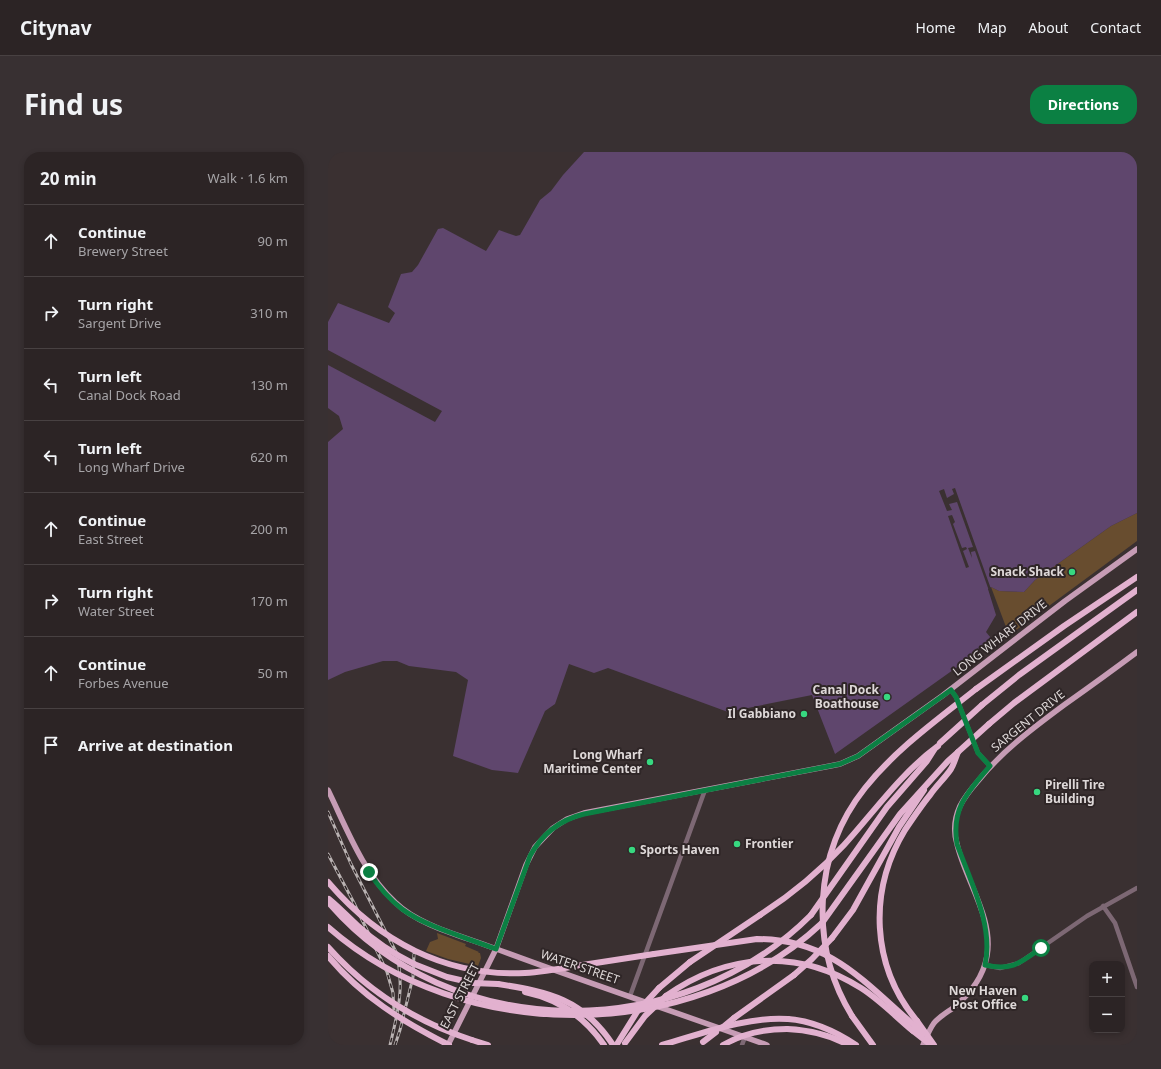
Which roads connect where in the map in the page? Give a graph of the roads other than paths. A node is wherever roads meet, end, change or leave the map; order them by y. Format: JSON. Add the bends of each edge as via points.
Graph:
{"nodes":[{"id":1,"x":1137,"y":549,"type":"edge"},
{"id":2,"x":1137,"y":577,"type":"edge"},
{"id":3,"x":1137,"y":590,"type":"edge"},
{"id":4,"x":1137,"y":612,"type":"edge"},
{"id":5,"x":1137,"y":652,"type":"edge"},
{"id":6,"x":951,"y":690,"type":"junction"},
{"id":7,"x":939,"y":744,"type":"junction"},
{"id":8,"x":958,"y":752,"type":"junction"},
{"id":9,"x":990,"y":766,"type":"junction"},
{"id":10,"x":929,"y":783,"type":"junction"},
{"id":11,"x":328,"y":790,"type":"edge"},
{"id":12,"x":705,"y":790,"type":"junction"},
{"id":13,"x":553,"y":828,"type":"joint"},
{"id":14,"x":328,"y":882,"type":"edge"},
{"id":15,"x":1137,"y":888,"type":"edge"},
{"id":16,"x":328,"y":900,"type":"edge"},
{"id":17,"x":1103,"y":906,"type":"junction"},
{"id":18,"x":328,"y":927,"type":"edge"},
{"id":19,"x":328,"y":947,"type":"edge"},
{"id":20,"x":496,"y":949,"type":"junction"},
{"id":21,"x":328,"y":956,"type":"edge"},
{"id":22,"x":356,"y":956,"type":"dead end"},
{"id":23,"x":985,"y":965,"type":"junction"},
{"id":24,"x":778,"y":969,"type":"dead end"},
{"id":25,"x":497,"y":986,"type":"junction"},
{"id":26,"x":1137,"y":987,"type":"edge"},
{"id":27,"x":630,"y":996,"type":"junction"},
{"id":28,"x":716,"y":996,"type":"dead end"},
{"id":29,"x":445,"y":1001,"type":"dead end"},
{"id":30,"x":461,"y":1008,"type":"dead end"},
{"id":31,"x":688,"y":1009,"type":"dead end"},
{"id":32,"x":471,"y":1012,"type":"dead end"},
{"id":33,"x":707,"y":1016,"type":"dead end"},
{"id":34,"x":667,"y":1017,"type":"dead end"},
{"id":35,"x":454,"y":1020,"type":"dead end"},
{"id":36,"x":651,"y":1021,"type":"dead end"},
{"id":37,"x":464,"y":1024,"type":"dead end"},
{"id":38,"x":686,"y":1024,"type":"dead end"},
{"id":39,"x":915,"y":1026,"type":"junction"},
{"id":40,"x":618,"y":1028,"type":"dead end"},
{"id":41,"x":606,"y":1029,"type":"dead end"},
{"id":42,"x":585,"y":1031,"type":"dead end"},
{"id":43,"x":745,"y":1037,"type":"junction"},
{"id":44,"x":637,"y":1039,"type":"dead end"},
{"id":45,"x":701,"y":1043,"type":"edge"},
{"id":46,"x":592,"y":1044,"type":"edge"},
{"id":47,"x":448,"y":1045,"type":"edge"},
{"id":48,"x":488,"y":1045,"type":"edge"},
{"id":49,"x":604,"y":1045,"type":"edge"},
{"id":50,"x":615,"y":1045,"type":"edge"},
{"id":51,"x":624,"y":1045,"type":"edge"},
{"id":52,"x":662,"y":1045,"type":"edge"},
{"id":53,"x":723,"y":1045,"type":"edge"},
{"id":54,"x":742,"y":1045,"type":"edge"},
{"id":55,"x":767,"y":1045,"type":"edge"},
{"id":56,"x":848,"y":1045,"type":"edge"},
{"id":57,"x":856,"y":1045,"type":"edge"},
{"id":58,"x":873,"y":1045,"type":"edge"},
{"id":59,"x":923,"y":1045,"type":"edge"},
{"id":60,"x":932,"y":1045,"type":"edge"}],
"edges":[{"from":1,"to":6,"type":"main road","name":"LONG WHARF DRIVE","via":[[1065,601]]},
{"from":2,"to":58,"type":"highway","bridge":true,"via":[[976,689],[908,744],[857,798],[837,836],[829,861],[824,886],[823,934],[826,953],[841,997]]},
{"from":3,"to":7,"type":"highway","bridge":true,"via":[[1010,682]]},
{"from":4,"to":8,"type":"highway","bridge":true,"via":[[1023,696]]},
{"from":5,"to":9,"type":"main road","name":"SARGENT DRIVE","via":[[1040,723]]},
{"from":6,"to":9,"type":"street","via":[[978,753]]},
{"from":6,"to":12,"type":"main road","name":"LONG WHARF DRIVE","via":[[850,760]]},
{"from":7,"to":28,"type":"highway","bridge":true,"via":[[887,807],[794,935],[742,980]]},
{"from":7,"to":50,"type":"highway","bridge":true,"via":[[897,783],[845,844],[798,889],[690,962],[659,988],[634,1017]]},
{"from":8,"to":10,"type":"highway"},
{"from":8,"to":39,"type":"highway","via":[[951,768],[905,831],[891,862],[882,896],[880,923],[884,958],[896,991]]},
{"from":9,"to":23,"type":"main road","name":"SARGENT DRIVE","via":[[961,804],[955,829],[957,844],[984,918],[988,940]]},
{"from":10,"to":24,"type":"highway","bridge":true,"via":[[890,826],[822,923]]},
{"from":10,"to":45,"type":"highway","bridge":true,"via":[[899,826],[853,910],[832,938],[794,975]]},
{"from":11,"to":20,"type":"main road","name":"WATER STREET","via":[[369,872],[401,908],[422,920]]},
{"from":12,"to":13,"type":"main road","name":"LONG WHARF DRIVE","via":[[584,814],[567,819]]},
{"from":12,"to":27,"type":"street"},
{"from":13,"to":20,"type":"main road","name":"EAST STREET","via":[[530,856]]},
{"from":14,"to":39,"type":"highway","bridge":true,"via":[[354,910],[387,936],[420,954],[443,962],[491,972],[526,973],[757,939],[805,946],[824,953],[848,967]]},
{"from":15,"to":17,"type":"street"},
{"from":16,"to":25,"type":"highway","bridge":true,"via":[[366,933],[398,956],[455,980]]},
{"from":16,"to":29,"type":"highway","bridge":true,"via":[[344,922],[380,958]]},
{"from":17,"to":23,"type":"street","via":[[1019,963],[1000,968]]},
{"from":17,"to":26,"type":"street","via":[[1115,923]]},
{"from":18,"to":22,"type":"highway","bridge":true},
{"from":19,"to":48,"type":"highway","bridge":true,"via":[[362,980],[405,1010],[444,1030]]},
{"from":20,"to":27,"type":"main road","name":"WATER STREET"},
{"from":20,"to":47,"type":"main road","name":"EAST STREET"},
{"from":21,"to":47,"type":"highway","bridge":true,"via":[[381,1006]]},
{"from":23,"to":59,"type":"main road","name":"SARGENT DRIVE","via":[[970,992],[934,1023]]},
{"from":25,"to":49,"type":"highway","via":[[538,995],[564,1006],[586,1022]]},
{"from":25,"to":50,"type":"highway","via":[[542,992],[570,1003],[593,1020]]},
{"from":27,"to":43,"type":"main road","name":"WATER STREET"},
{"from":30,"to":32,"type":"highway"},
{"from":31,"to":34,"type":"highway"},
{"from":33,"to":38,"type":"highway"},
{"from":35,"to":37,"type":"highway"},
{"from":36,"to":40,"type":"highway","bridge":true},
{"from":39,"to":51,"type":"highway","bridge":true,"via":[[853,983],[825,970],[796,963],[754,961],[724,966],[695,978],[666,996],[645,1016]]},
{"from":39,"to":60,"type":"highway","bridge":true},
{"from":39,"to":60,"type":"highway","bridge":true},
{"from":41,"to":42,"type":"highway"},
{"from":43,"to":54,"type":"street"},
{"from":43,"to":55,"type":"main road","name":"WATER STREET"},
{"from":44,"to":46,"type":"highway","bridge":true},
{"from":52,"to":57,"type":"highway","bridge":true,"via":[[754,1020],[771,1018],[820,1026],[836,1032]]},
{"from":53,"to":56,"type":"highway","bridge":true,"via":[[753,1033],[787,1029],[817,1033]]}]}
